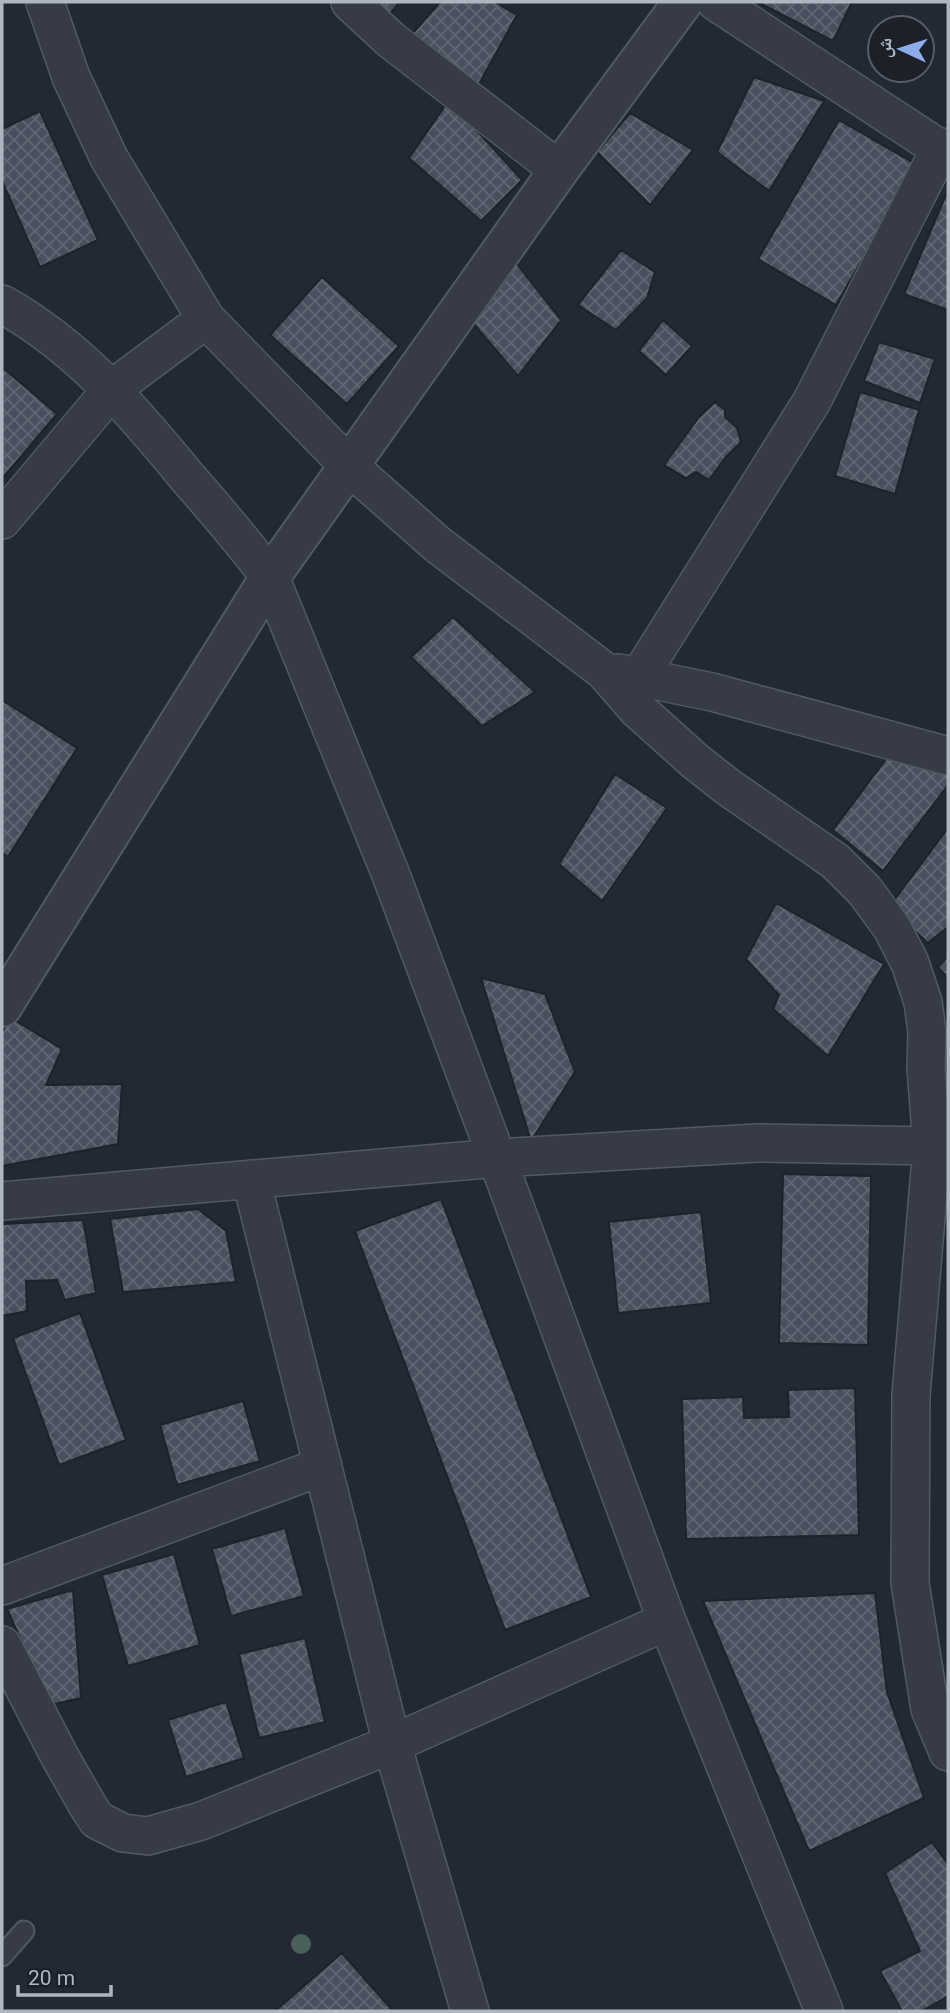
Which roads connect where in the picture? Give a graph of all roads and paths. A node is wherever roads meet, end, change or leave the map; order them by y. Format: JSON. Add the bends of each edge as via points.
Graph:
{"nodes":[{"id":1,"x":45,"y":2,"type":"edge"},
{"id":2,"x":350,"y":2,"type":"edge"},
{"id":3,"x":683,"y":2,"type":"edge"},
{"id":4,"x":716,"y":2,"type":"edge"},
{"id":5,"x":944,"y":151,"type":"edge"},
{"id":6,"x":559,"y":170,"type":"junction"},
{"id":7,"x":2,"y":304,"type":"edge"},
{"id":8,"x":206,"y":319,"type":"junction"},
{"id":9,"x":112,"y":389,"type":"junction"},
{"id":10,"x":349,"y":467,"type":"junction"},
{"id":11,"x":2,"y":520,"type":"edge"},
{"id":12,"x":270,"y":576,"type":"junction"},
{"id":13,"x":622,"y":674,"type":"junction"},
{"id":14,"x":948,"y":756,"type":"edge"},
{"id":15,"x":2,"y":1007,"type":"edge"},
{"id":16,"x":937,"y":1063,"type":"edge"},
{"id":17,"x":932,"y":1146,"type":"junction"},
{"id":18,"x":497,"y":1158,"type":"junction"},
{"id":19,"x":251,"y":1179,"type":"junction"},
{"id":20,"x":2,"y":1201,"type":"edge"},
{"id":21,"x":323,"y":1466,"type":"junction"},
{"id":22,"x":2,"y":1586,"type":"edge"},
{"id":23,"x":667,"y":1621,"type":"junction"},
{"id":24,"x":2,"y":1645,"type":"edge"},
{"id":25,"x":392,"y":1744,"type":"junction"},
{"id":26,"x":948,"y":1752,"type":"edge"},
{"id":27,"x":24,"y":1931,"type":"dead end"},
{"id":28,"x":2,"y":1956,"type":"edge"},
{"id":29,"x":470,"y":2011,"type":"edge"},
{"id":30,"x":824,"y":2011,"type":"edge"}],
"edges":[{"from":1,"to":8,"type":"street","via":[[71,77],[109,158]]},
{"from":2,"to":6,"type":"street","via":[[391,40]]},
{"from":3,"to":6,"type":"street"},
{"from":4,"to":5,"type":"street"},
{"from":5,"to":13,"type":"street","via":[[812,401]]},
{"from":6,"to":10,"type":"street"},
{"from":7,"to":9,"type":"street","via":[[72,352]]},
{"from":8,"to":9,"type":"street"},
{"from":8,"to":10,"type":"street"},
{"from":9,"to":11,"type":"street"},
{"from":9,"to":12,"type":"street"},
{"from":10,"to":12,"type":"street"},
{"from":10,"to":13,"type":"street","via":[[437,544]]},
{"from":12,"to":15,"type":"street"},
{"from":12,"to":18,"type":"street","via":[[391,875]]},
{"from":13,"to":14,"type":"street","via":[[712,692]]},
{"from":13,"to":16,"type":"street","via":[[636,708],[695,761],[835,861],[865,891],[910,963]]},
{"from":16,"to":17,"type":"street"},
{"from":17,"to":18,"type":"street","via":[[758,1143]]},
{"from":17,"to":26,"type":"street","via":[[911,1395],[910,1583],[930,1709]]},
{"from":18,"to":19,"type":"street"},
{"from":18,"to":23,"type":"street"},
{"from":19,"to":20,"type":"street"},
{"from":19,"to":21,"type":"street"},
{"from":21,"to":22,"type":"street"},
{"from":21,"to":25,"type":"street"},
{"from":23,"to":25,"type":"street"},
{"from":23,"to":30,"type":"street"},
{"from":24,"to":25,"type":"street","via":[[88,1806],[97,1819],[123,1833],[148,1836],[201,1821]]},
{"from":25,"to":29,"type":"street"},
{"from":27,"to":28,"type":"lane"}]}
